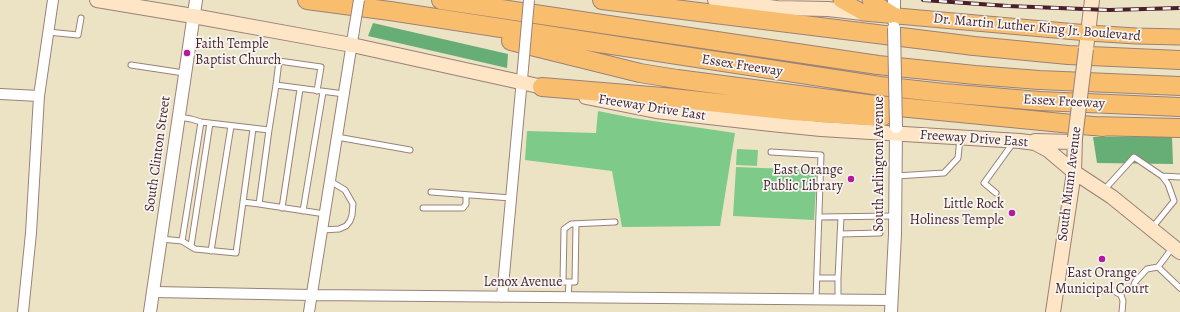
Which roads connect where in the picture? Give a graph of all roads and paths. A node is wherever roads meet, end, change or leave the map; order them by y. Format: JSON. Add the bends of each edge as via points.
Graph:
{"nodes":[{"id":1,"x":54,"y":0,"type":"edge"},
{"id":2,"x":97,"y":0,"type":"edge"},
{"id":3,"x":307,"y":0,"type":"edge"},
{"id":4,"x":359,"y":0,"type":"edge"},
{"id":5,"x":440,"y":0,"type":"edge"},
{"id":6,"x":529,"y":0,"type":"edge"},
{"id":7,"x":602,"y":0,"type":"edge"},
{"id":8,"x":715,"y":0,"type":"edge"},
{"id":9,"x":841,"y":0,"type":"edge"},
{"id":10,"x":894,"y":0,"type":"edge"},
{"id":11,"x":1092,"y":0,"type":"edge"},
{"id":12,"x":867,"y":6,"type":"edge"},
{"id":13,"x":195,"y":7,"type":"edge"},
{"id":14,"x":390,"y":11,"type":"junction"},
{"id":15,"x":81,"y":18,"type":"dead end"},
{"id":16,"x":894,"y":22,"type":"junction"},
{"id":17,"x":48,"y":32,"type":"junction"},
{"id":18,"x":1088,"y":33,"type":"junction"},
{"id":19,"x":1180,"y":37,"type":"edge"},
{"id":20,"x":352,"y":45,"type":"junction"},
{"id":21,"x":1180,"y":60,"type":"edge"},
{"id":22,"x":131,"y":66,"type":"dead end"},
{"id":23,"x":184,"y":73,"type":"junction"},
{"id":24,"x":522,"y":83,"type":"junction"},
{"id":25,"x":276,"y":85,"type":"junction"},
{"id":26,"x":1180,"y":86,"type":"edge"},
{"id":27,"x":542,"y":87,"type":"junction"},
{"id":28,"x":300,"y":89,"type":"junction"},
{"id":29,"x":320,"y":91,"type":"junction"},
{"id":30,"x":0,"y":94,"type":"edge"},
{"id":31,"x":344,"y":94,"type":"junction"},
{"id":32,"x":39,"y":96,"type":"junction"},
{"id":33,"x":1180,"y":107,"type":"edge"},
{"id":34,"x":178,"y":117,"type":"junction"},
{"id":35,"x":201,"y":122,"type":"junction"},
{"id":36,"x":210,"y":123,"type":"junction"},
{"id":37,"x":231,"y":126,"type":"junction"},
{"id":38,"x":1103,"y":127,"type":"junction"},
{"id":39,"x":1180,"y":128,"type":"edge"},
{"id":40,"x":253,"y":129,"type":"junction"},
{"id":41,"x":269,"y":130,"type":"junction"},
{"id":42,"x":896,"y":130,"type":"junction"},
{"id":43,"x":337,"y":137,"type":"junction"},
{"id":44,"x":960,"y":137,"type":"junction"},
{"id":45,"x":1075,"y":140,"type":"junction"},
{"id":46,"x":1018,"y":141,"type":"junction"},
{"id":47,"x":410,"y":150,"type":"dead end"},
{"id":48,"x":771,"y":152,"type":"dead end"},
{"id":49,"x":1074,"y":172,"type":"junction"},
{"id":50,"x":896,"y":176,"type":"junction"},
{"id":51,"x":1162,"y":176,"type":"junction"},
{"id":52,"x":1180,"y":177,"type":"edge"},
{"id":53,"x":330,"y":181,"type":"junction"},
{"id":54,"x":1103,"y":191,"type":"junction"},
{"id":55,"x":431,"y":192,"type":"dead end"},
{"id":56,"x":466,"y":194,"type":"junction"},
{"id":57,"x":996,"y":194,"type":"dead end"},
{"id":58,"x":511,"y":198,"type":"junction"},
{"id":59,"x":243,"y":202,"type":"junction"},
{"id":60,"x":259,"y":204,"type":"junction"},
{"id":61,"x":282,"y":208,"type":"junction"},
{"id":62,"x":423,"y":208,"type":"dead end"},
{"id":63,"x":303,"y":211,"type":"junction"},
{"id":64,"x":325,"y":214,"type":"junction"},
{"id":65,"x":896,"y":216,"type":"junction"},
{"id":66,"x":819,"y":217,"type":"junction"},
{"id":67,"x":841,"y":217,"type":"junction"},
{"id":68,"x":615,"y":222,"type":"dead end"},
{"id":69,"x":576,"y":224,"type":"junction"},
{"id":70,"x":1151,"y":229,"type":"junction"},
{"id":71,"x":322,"y":230,"type":"junction"},
{"id":72,"x":840,"y":234,"type":"junction"},
{"id":73,"x":880,"y":234,"type":"dead end"},
{"id":74,"x":162,"y":239,"type":"junction"},
{"id":75,"x":182,"y":241,"type":"junction"},
{"id":76,"x":190,"y":246,"type":"junction"},
{"id":77,"x":1177,"y":249,"type":"edge"},
{"id":78,"x":211,"y":251,"type":"junction"},
{"id":79,"x":1158,"y":267,"type":"junction"},
{"id":80,"x":817,"y":278,"type":"junction"},
{"id":81,"x":838,"y":278,"type":"junction"},
{"id":82,"x":569,"y":282,"type":"junction"},
{"id":83,"x":1180,"y":288,"type":"edge"},
{"id":84,"x":1056,"y":289,"type":"junction"},
{"id":85,"x":1143,"y":290,"type":"dead end"},
{"id":86,"x":154,"y":292,"type":"junction"},
{"id":87,"x":312,"y":296,"type":"junction"},
{"id":88,"x":502,"y":297,"type":"junction"},
{"id":89,"x":568,"y":298,"type":"junction"},
{"id":90,"x":816,"y":299,"type":"junction"},
{"id":91,"x":838,"y":299,"type":"junction"},
{"id":92,"x":892,"y":300,"type":"junction"},
{"id":93,"x":23,"y":312,"type":"edge"},
{"id":94,"x":150,"y":312,"type":"edge"},
{"id":95,"x":309,"y":312,"type":"edge"},
{"id":96,"x":891,"y":312,"type":"edge"},
{"id":97,"x":1053,"y":312,"type":"edge"},
{"id":98,"x":1122,"y":312,"type":"edge"}],
"edges":[{"from":1,"to":17,"type":"street"},
{"from":2,"to":13,"type":"main road","name":"Freeway Drive East"},
{"from":3,"to":14,"type":"highway","name":"Essex Freeway"},
{"from":4,"to":20,"type":"street","bridge":true},
{"from":5,"to":26,"type":"highway","name":"Essex Freeway","via":[[878,65],[1039,80]]},
{"from":6,"to":24,"type":"street","bridge":true},
{"from":7,"to":21,"type":"highway","via":[[987,48]]},
{"from":8,"to":12,"type":"main road","via":[[777,8],[828,9]]},
{"from":9,"to":12,"type":"main road","name":"Dr. Martin Luther King Jr. Boulevard"},
{"from":10,"to":16,"type":"street","name":"South Arlington Avenue"},
{"from":11,"to":18,"type":"main road","name":"South Munn Avenue"},
{"from":12,"to":16,"type":"main road","name":"Dr. Martin Luther King Jr. Boulevard"},
{"from":13,"to":20,"type":"main road","name":"Freeway Drive East"},
{"from":13,"to":23,"type":"street","name":"South Clinton Street"},
{"from":14,"to":33,"type":"highway","name":"Essex Freeway","via":[[880,86],[1040,101]]},
{"from":14,"to":38,"type":"highway","via":[[668,78],[868,104]]},
{"from":15,"to":17,"type":"lane","via":[[78,35]]},
{"from":16,"to":18,"type":"main road","name":"Dr. Martin Luther King Jr. Boulevard"},
{"from":16,"to":42,"type":"street","name":"South Arlington Avenue","bridge":true},
{"from":17,"to":32,"type":"street"},
{"from":18,"to":19,"type":"main road","name":"Dr. Martin Luther King Jr. Boulevard"},
{"from":18,"to":45,"type":"main road","name":"South Munn Avenue","bridge":true},
{"from":20,"to":24,"type":"main road","name":"Freeway Drive East"},
{"from":20,"to":31,"type":"street"},
{"from":22,"to":23,"type":"lane"},
{"from":23,"to":34,"type":"street","name":"South Clinton Street"},
{"from":24,"to":27,"type":"main road","name":"Freeway Drive East"},
{"from":24,"to":58,"type":"street"},
{"from":25,"to":28,"type":"lane"},
{"from":25,"to":29,"type":"lane","via":[[279,61],[321,67]]},
{"from":25,"to":41,"type":"lane"},
{"from":27,"to":38,"type":"highway","via":[[839,114]]},
{"from":27,"to":42,"type":"main road","name":"Freeway Drive East","via":[[624,106],[689,116],[810,128]]},
{"from":28,"to":29,"type":"lane"},
{"from":28,"to":61,"type":"lane"},
{"from":29,"to":31,"type":"lane"},
{"from":29,"to":63,"type":"lane"},
{"from":30,"to":32,"type":"street"},
{"from":31,"to":43,"type":"street"},
{"from":32,"to":93,"type":"street","via":[[31,233]]},
{"from":34,"to":35,"type":"lane"},
{"from":34,"to":74,"type":"street","name":"South Clinton Street"},
{"from":35,"to":36,"type":"lane"},
{"from":35,"to":75,"type":"lane"},
{"from":36,"to":37,"type":"lane"},
{"from":36,"to":76,"type":"lane"},
{"from":37,"to":40,"type":"lane"},
{"from":37,"to":78,"type":"lane"},
{"from":38,"to":39,"type":"highway"},
{"from":40,"to":41,"type":"lane"},
{"from":40,"to":59,"type":"lane"},
{"from":41,"to":60,"type":"lane"},
{"from":42,"to":44,"type":"main road","name":"Freeway Drive East"},
{"from":42,"to":50,"type":"street","name":"South Arlington Avenue"},
{"from":43,"to":47,"type":"lane"},
{"from":43,"to":53,"type":"street"},
{"from":44,"to":46,"type":"main road","name":"Freeway Drive East"},
{"from":44,"to":50,"type":"lane","via":[[958,158],[944,173]]},
{"from":45,"to":46,"type":"main road"},
{"from":45,"to":49,"type":"main road","name":"South Munn Avenue"},
{"from":46,"to":49,"type":"main road","name":"Freeway Drive East","via":[[1035,143]]},
{"from":46,"to":57,"type":"lane","via":[[984,182]]},
{"from":48,"to":66,"type":"lane","via":[[821,155]]},
{"from":49,"to":54,"type":"main road","name":"Freeway Drive East"},
{"from":49,"to":84,"type":"main road","name":"South Munn Avenue"},
{"from":50,"to":65,"type":"street","name":"South Arlington Avenue"},
{"from":51,"to":52,"type":"lane"},
{"from":51,"to":54,"type":"lane","via":[[1134,156]]},
{"from":51,"to":70,"type":"lane","via":[[1174,201]]},
{"from":53,"to":64,"type":"street"},
{"from":53,"to":71,"type":"lane","via":[[345,190],[353,204],[352,214],[346,226]]},
{"from":54,"to":70,"type":"main road","name":"Freeway Drive East"},
{"from":55,"to":56,"type":"lane"},
{"from":56,"to":58,"type":"lane"},
{"from":56,"to":62,"type":"lane","via":[[466,204],[463,208]]},
{"from":58,"to":88,"type":"street"},
{"from":59,"to":60,"type":"lane"},
{"from":59,"to":78,"type":"lane","via":[[236,253]]},
{"from":60,"to":61,"type":"lane"},
{"from":61,"to":63,"type":"lane"},
{"from":63,"to":64,"type":"lane"},
{"from":64,"to":71,"type":"street"},
{"from":65,"to":67,"type":"lane"},
{"from":65,"to":92,"type":"street","name":"South Arlington Avenue"},
{"from":66,"to":67,"type":"lane"},
{"from":66,"to":80,"type":"lane"},
{"from":67,"to":72,"type":"lane"},
{"from":68,"to":69,"type":"lane"},
{"from":69,"to":82,"type":"lane","via":[[575,282]]},
{"from":69,"to":82,"type":"lane","via":[[564,229],[563,282]]},
{"from":70,"to":77,"type":"main road","name":"Freeway Drive East"},
{"from":71,"to":87,"type":"street"},
{"from":72,"to":73,"type":"lane"},
{"from":72,"to":81,"type":"lane"},
{"from":74,"to":75,"type":"lane"},
{"from":74,"to":86,"type":"street","name":"South Clinton Street"},
{"from":75,"to":76,"type":"lane"},
{"from":76,"to":78,"type":"lane","via":[[195,250]]},
{"from":77,"to":79,"type":"lane"},
{"from":79,"to":83,"type":"lane"},
{"from":79,"to":85,"type":"lane","via":[[1147,269],[1135,282],[1134,285]]},
{"from":80,"to":81,"type":"lane"},
{"from":80,"to":90,"type":"lane"},
{"from":81,"to":91,"type":"lane"},
{"from":82,"to":89,"type":"lane"},
{"from":84,"to":97,"type":"main road","name":"South Munn Avenue"},
{"from":84,"to":98,"type":"lane","via":[[1114,291],[1121,295]]},
{"from":86,"to":87,"type":"street","name":"Lenox Avenue"},
{"from":86,"to":94,"type":"street","name":"South Clinton Street"},
{"from":87,"to":88,"type":"street","name":"Lenox Avenue"},
{"from":87,"to":95,"type":"street"},
{"from":88,"to":89,"type":"street","name":"Lenox Avenue"},
{"from":89,"to":90,"type":"street","name":"Lenox Avenue"},
{"from":90,"to":91,"type":"street","name":"Lenox Avenue"},
{"from":91,"to":92,"type":"street","name":"Lenox Avenue"},
{"from":92,"to":96,"type":"street","name":"South Arlington Avenue"}]}
